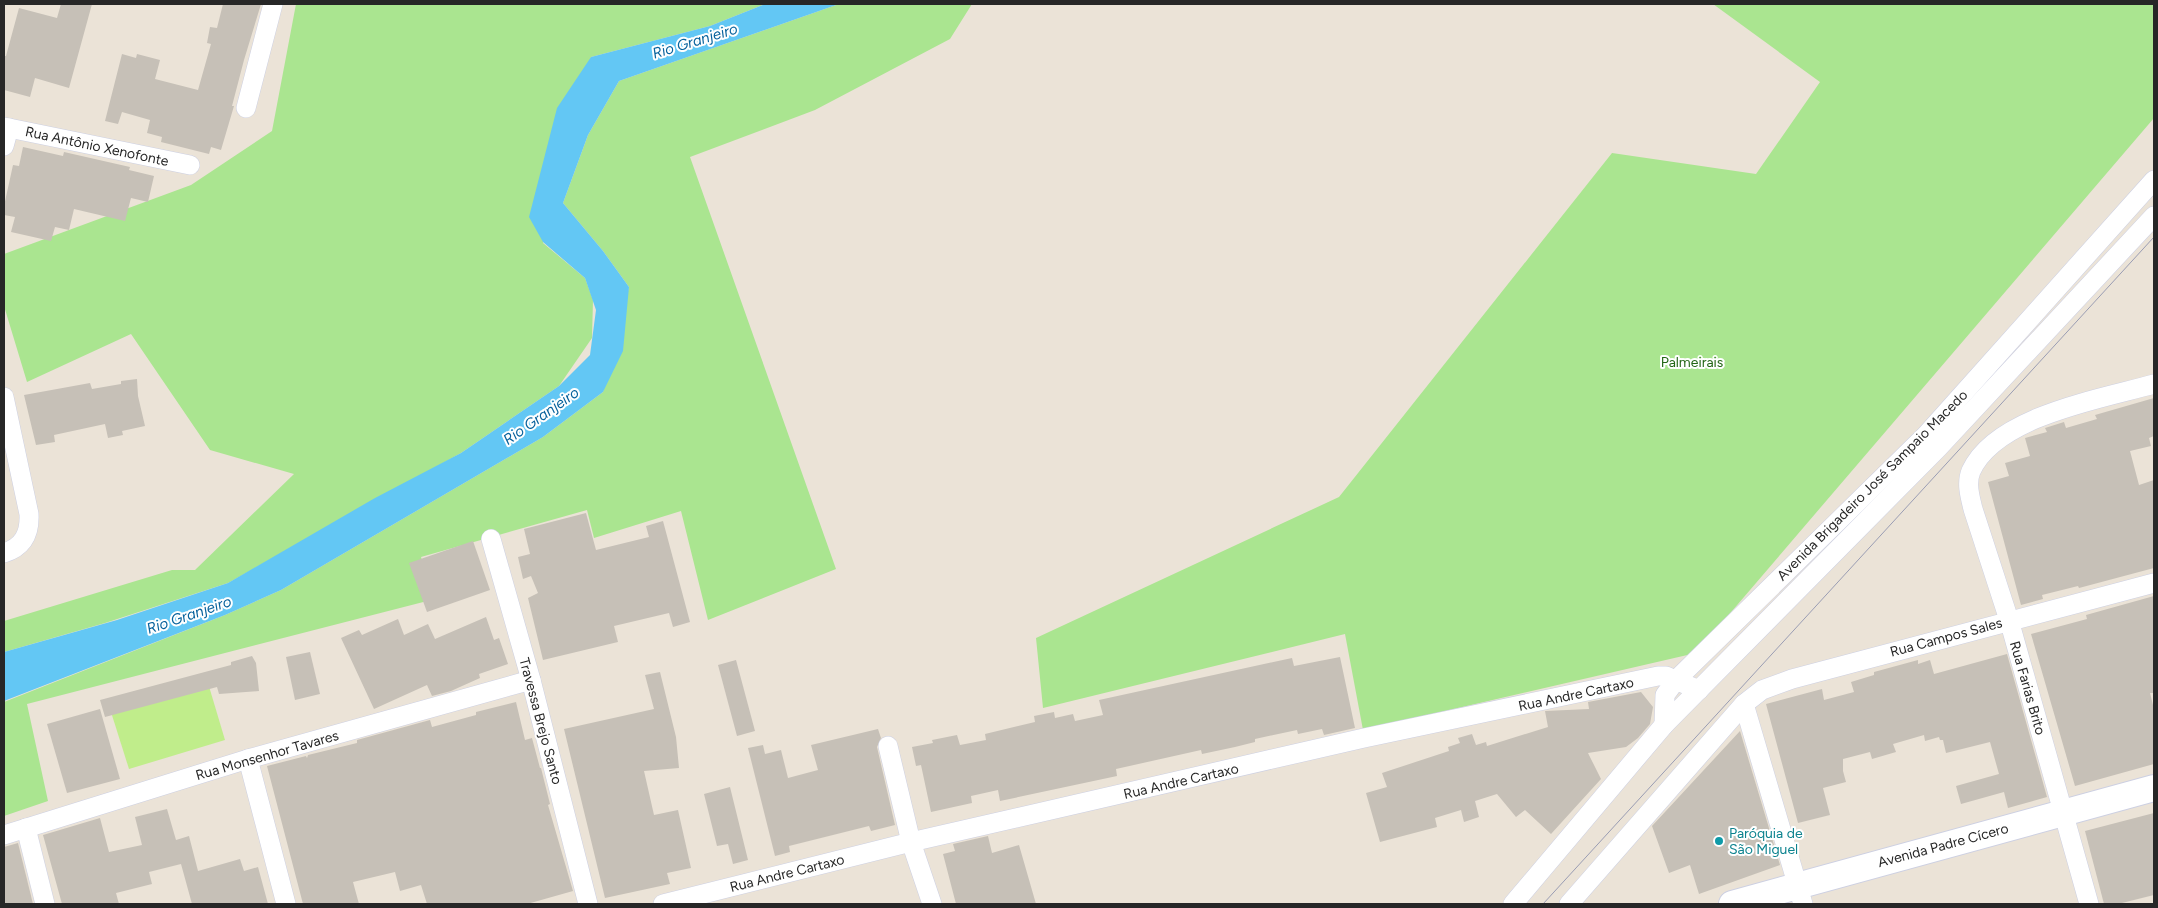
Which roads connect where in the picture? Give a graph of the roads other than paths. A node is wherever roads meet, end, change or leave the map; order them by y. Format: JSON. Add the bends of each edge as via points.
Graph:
{"nodes":[{"id":1,"x":273,"y":4,"type":"edge"},
{"id":2,"x":246,"y":108,"type":"dead end"},
{"id":3,"x":5,"y":134,"type":"edge"},
{"id":4,"x":190,"y":165,"type":"dead end"},
{"id":5,"x":2154,"y":180,"type":"edge"},
{"id":6,"x":2154,"y":216,"type":"edge"},
{"id":7,"x":2043,"y":305,"type":"junction"},
{"id":8,"x":2058,"y":319,"type":"junction"},
{"id":9,"x":2154,"y":384,"type":"edge"},
{"id":10,"x":4,"y":397,"type":"edge"},
{"id":11,"x":490,"y":539,"type":"dead end"},
{"id":12,"x":4,"y":553,"type":"edge"},
{"id":13,"x":2154,"y":583,"type":"edge"},
{"id":14,"x":2008,"y":620,"type":"junction"},
{"id":15,"x":531,"y":680,"type":"junction"},
{"id":16,"x":1676,"y":680,"type":"junction"},
{"id":17,"x":1699,"y":690,"type":"junction"},
{"id":18,"x":1744,"y":704,"type":"junction"},
{"id":19,"x":1664,"y":725,"type":"junction"},
{"id":20,"x":888,"y":746,"type":"dead end"},
{"id":21,"x":248,"y":759,"type":"junction"},
{"id":22,"x":2154,"y":788,"type":"edge"},
{"id":23,"x":2063,"y":812,"type":"junction"},
{"id":24,"x":26,"y":828,"type":"junction"},
{"id":25,"x":4,"y":835,"type":"edge"},
{"id":26,"x":911,"y":842,"type":"junction"},
{"id":27,"x":1800,"y":895,"type":"edge"},
{"id":28,"x":45,"y":904,"type":"edge"},
{"id":29,"x":286,"y":904,"type":"edge"},
{"id":30,"x":588,"y":904,"type":"edge"},
{"id":31,"x":663,"y":904,"type":"edge"},
{"id":32,"x":932,"y":904,"type":"edge"},
{"id":33,"x":1513,"y":904,"type":"edge"},
{"id":34,"x":1569,"y":904,"type":"edge"},
{"id":35,"x":1732,"y":904,"type":"edge"},
{"id":36,"x":2089,"y":904,"type":"edge"}],
"edges":[{"from":1,"to":2,"type":"street"},
{"from":3,"to":4,"type":"street","name":"Rua Antônio Xenofonte"},
{"from":5,"to":7,"type":"street","name":"Avenida Brigadeiro José Sampaio Macedo"},
{"from":6,"to":8,"type":"street","name":"Avenida Brigadeiro José Sampaio Macedo"},
{"from":7,"to":8,"type":"street"},
{"from":7,"to":16,"type":"street","name":"Avenida Brigadeiro José Sampaio Macedo","via":[[1926,435]]},
{"from":8,"to":17,"type":"street","name":"Avenida Brigadeiro José Sampaio Macedo","via":[[1932,454]]},
{"from":9,"to":14,"type":"street","name":"Rua Farias Brito","via":[[2032,420],[1993,443],[1971,472],[1969,490],[1973,509]]},
{"from":10,"to":12,"type":"street","via":[[30,526],[22,543]]},
{"from":11,"to":15,"type":"street","name":"Travessa Brejo Santo"},
{"from":13,"to":14,"type":"street","name":"Rua Campos Sales"},
{"from":14,"to":18,"type":"street","name":"Rua Campos Sales","via":[[1781,682],[1762,690]]},
{"from":14,"to":23,"type":"street","name":"Rua Farias Brito"},
{"from":15,"to":21,"type":"street","name":"Rua Monsenhor Tavares"},
{"from":15,"to":30,"type":"street","name":"Travessa Brejo Santo"},
{"from":16,"to":17,"type":"street","name":"Rua Andre Cartaxo"},
{"from":16,"to":19,"type":"street","name":"Avenida Brigadeiro José Sampaio Macedo","via":[[1666,695]]},
{"from":16,"to":26,"type":"street","name":"Rua Andre Cartaxo","via":[[1658,676],[1364,738]]},
{"from":17,"to":19,"type":"street","name":"Avenida Brigadeiro José Sampaio Macedo"},
{"from":18,"to":27,"type":"street"},
{"from":18,"to":34,"type":"street"},
{"from":19,"to":33,"type":"street","name":"Avenida Brigadeiro José Sampaio Macedo"},
{"from":20,"to":26,"type":"street"},
{"from":21,"to":24,"type":"street","name":"Rua Monsenhor Tavares"},
{"from":21,"to":29,"type":"street"},
{"from":22,"to":23,"type":"main road","name":"Avenida Padre Cícero"},
{"from":23,"to":27,"type":"main road","name":"Avenida Padre Cícero"},
{"from":23,"to":36,"type":"street","name":"Rua Farias Brito"},
{"from":24,"to":25,"type":"street","name":"Rua Monsenhor Tavares"},
{"from":24,"to":28,"type":"street"},
{"from":26,"to":31,"type":"street","name":"Rua Andre Cartaxo"},
{"from":26,"to":32,"type":"street"},
{"from":27,"to":35,"type":"main road","name":"Avenida Padre Cícero"}]}
